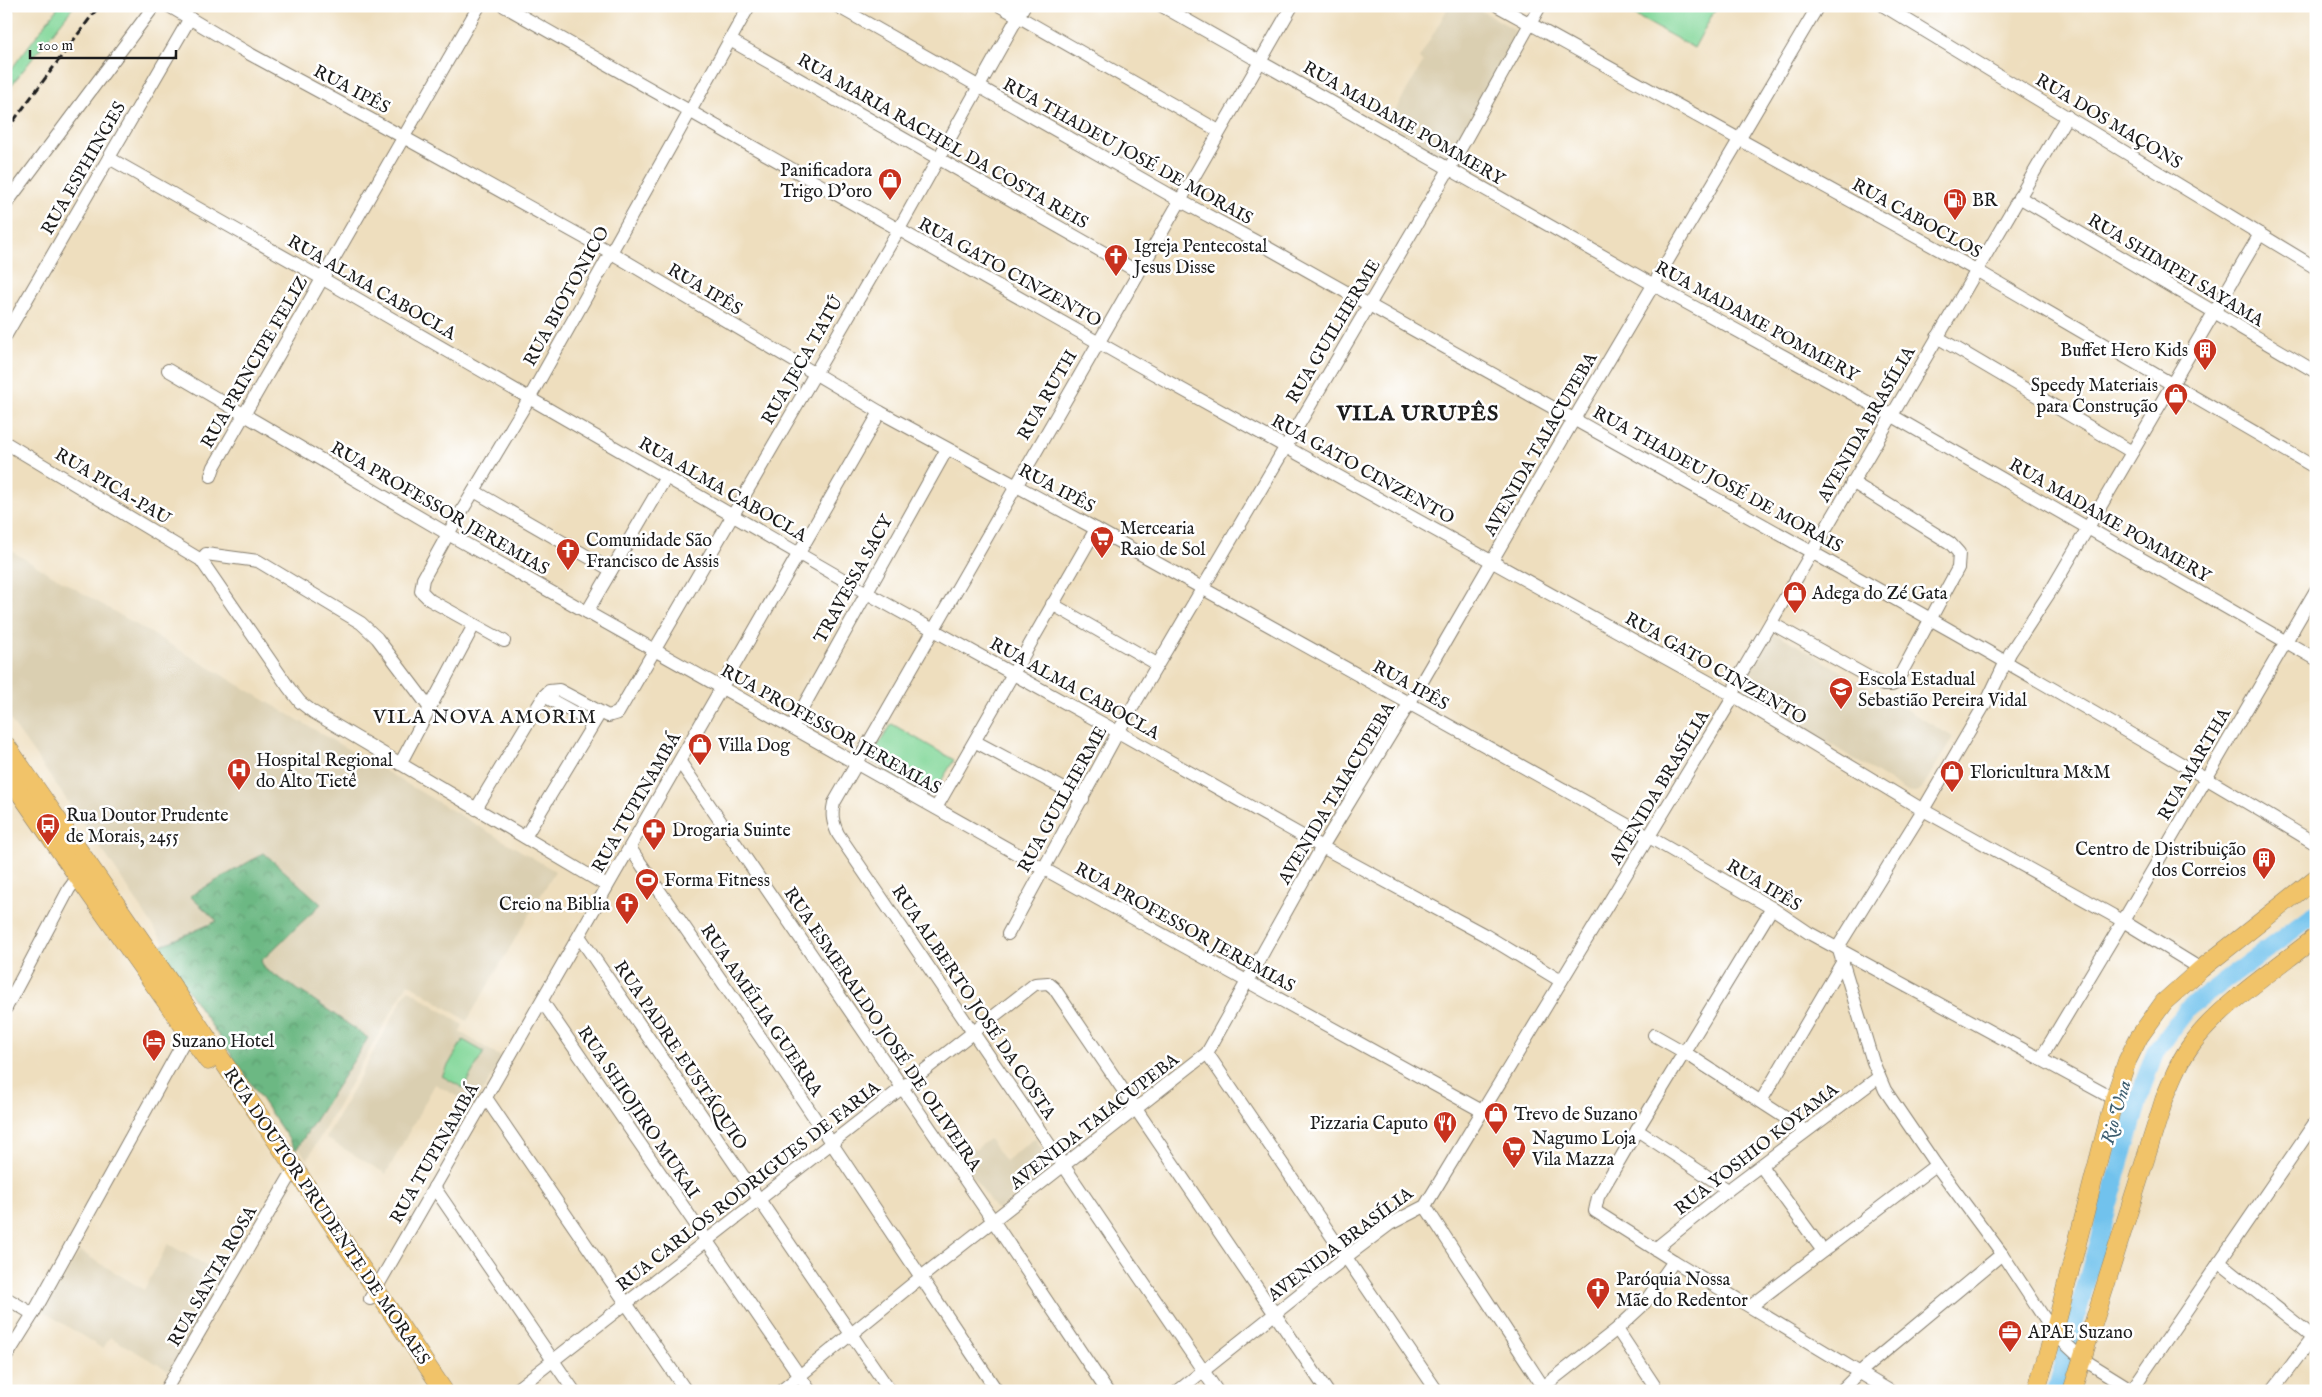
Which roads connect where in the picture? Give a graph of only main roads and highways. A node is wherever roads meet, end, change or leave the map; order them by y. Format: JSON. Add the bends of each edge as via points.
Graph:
{"nodes":[{"id":1,"x":6,"y":745,"type":"edge"},
{"id":2,"x":6,"y":773,"type":"edge"},
{"id":3,"x":85,"y":874,"type":"junction"},
{"id":4,"x":2316,"y":878,"type":"edge"},
{"id":5,"x":2316,"y":937,"type":"edge"},
{"id":6,"x":373,"y":1294,"type":"junction"},
{"id":7,"x":388,"y":1326,"type":"junction"},
{"id":8,"x":425,"y":1364,"type":"junction"},
{"id":9,"x":431,"y":1391,"type":"edge"},
{"id":10,"x":444,"y":1391,"type":"edge"},
{"id":11,"x":2036,"y":1391,"type":"edge"},
{"id":12,"x":2072,"y":1391,"type":"edge"}],
"edges":[{"from":1,"to":3,"type":"highway","name":"RUA DOUTOR PRUDENTE DE MORAES"},
{"from":2,"to":3,"type":"highway","name":"RUA DOUTOR PRUDENTE DE MORAES"},
{"from":3,"to":6,"type":"highway","name":"RUA DOUTOR PRUDENTE DE MORAES","via":[[288,1178]]},
{"from":3,"to":6,"type":"highway","name":"RUA DOUTOR PRUDENTE DE MORAES","via":[[162,968]]},
{"from":4,"to":11,"type":"highway","via":[[2164,1002],[2150,1019],[2127,1061],[2114,1099],[2056,1334]]},
{"from":5,"to":12,"type":"highway","via":[[2213,1020],[2189,1048],[2176,1071],[2079,1357]]},
{"from":6,"to":7,"type":"highway","name":"RUA DOUTOR PRUDENTE DE MORAES"},
{"from":6,"to":8,"type":"highway","name":"RUA DOUTOR PRUDENTE DE MORAES"},
{"from":7,"to":8,"type":"highway","via":[[398,1332]]},
{"from":7,"to":9,"type":"highway","name":"RUA DOUTOR PRUDENTE DE MORAES"},
{"from":8,"to":10,"type":"highway","name":"RUA DOUTOR PRUDENTE DE MORAES"}]}
